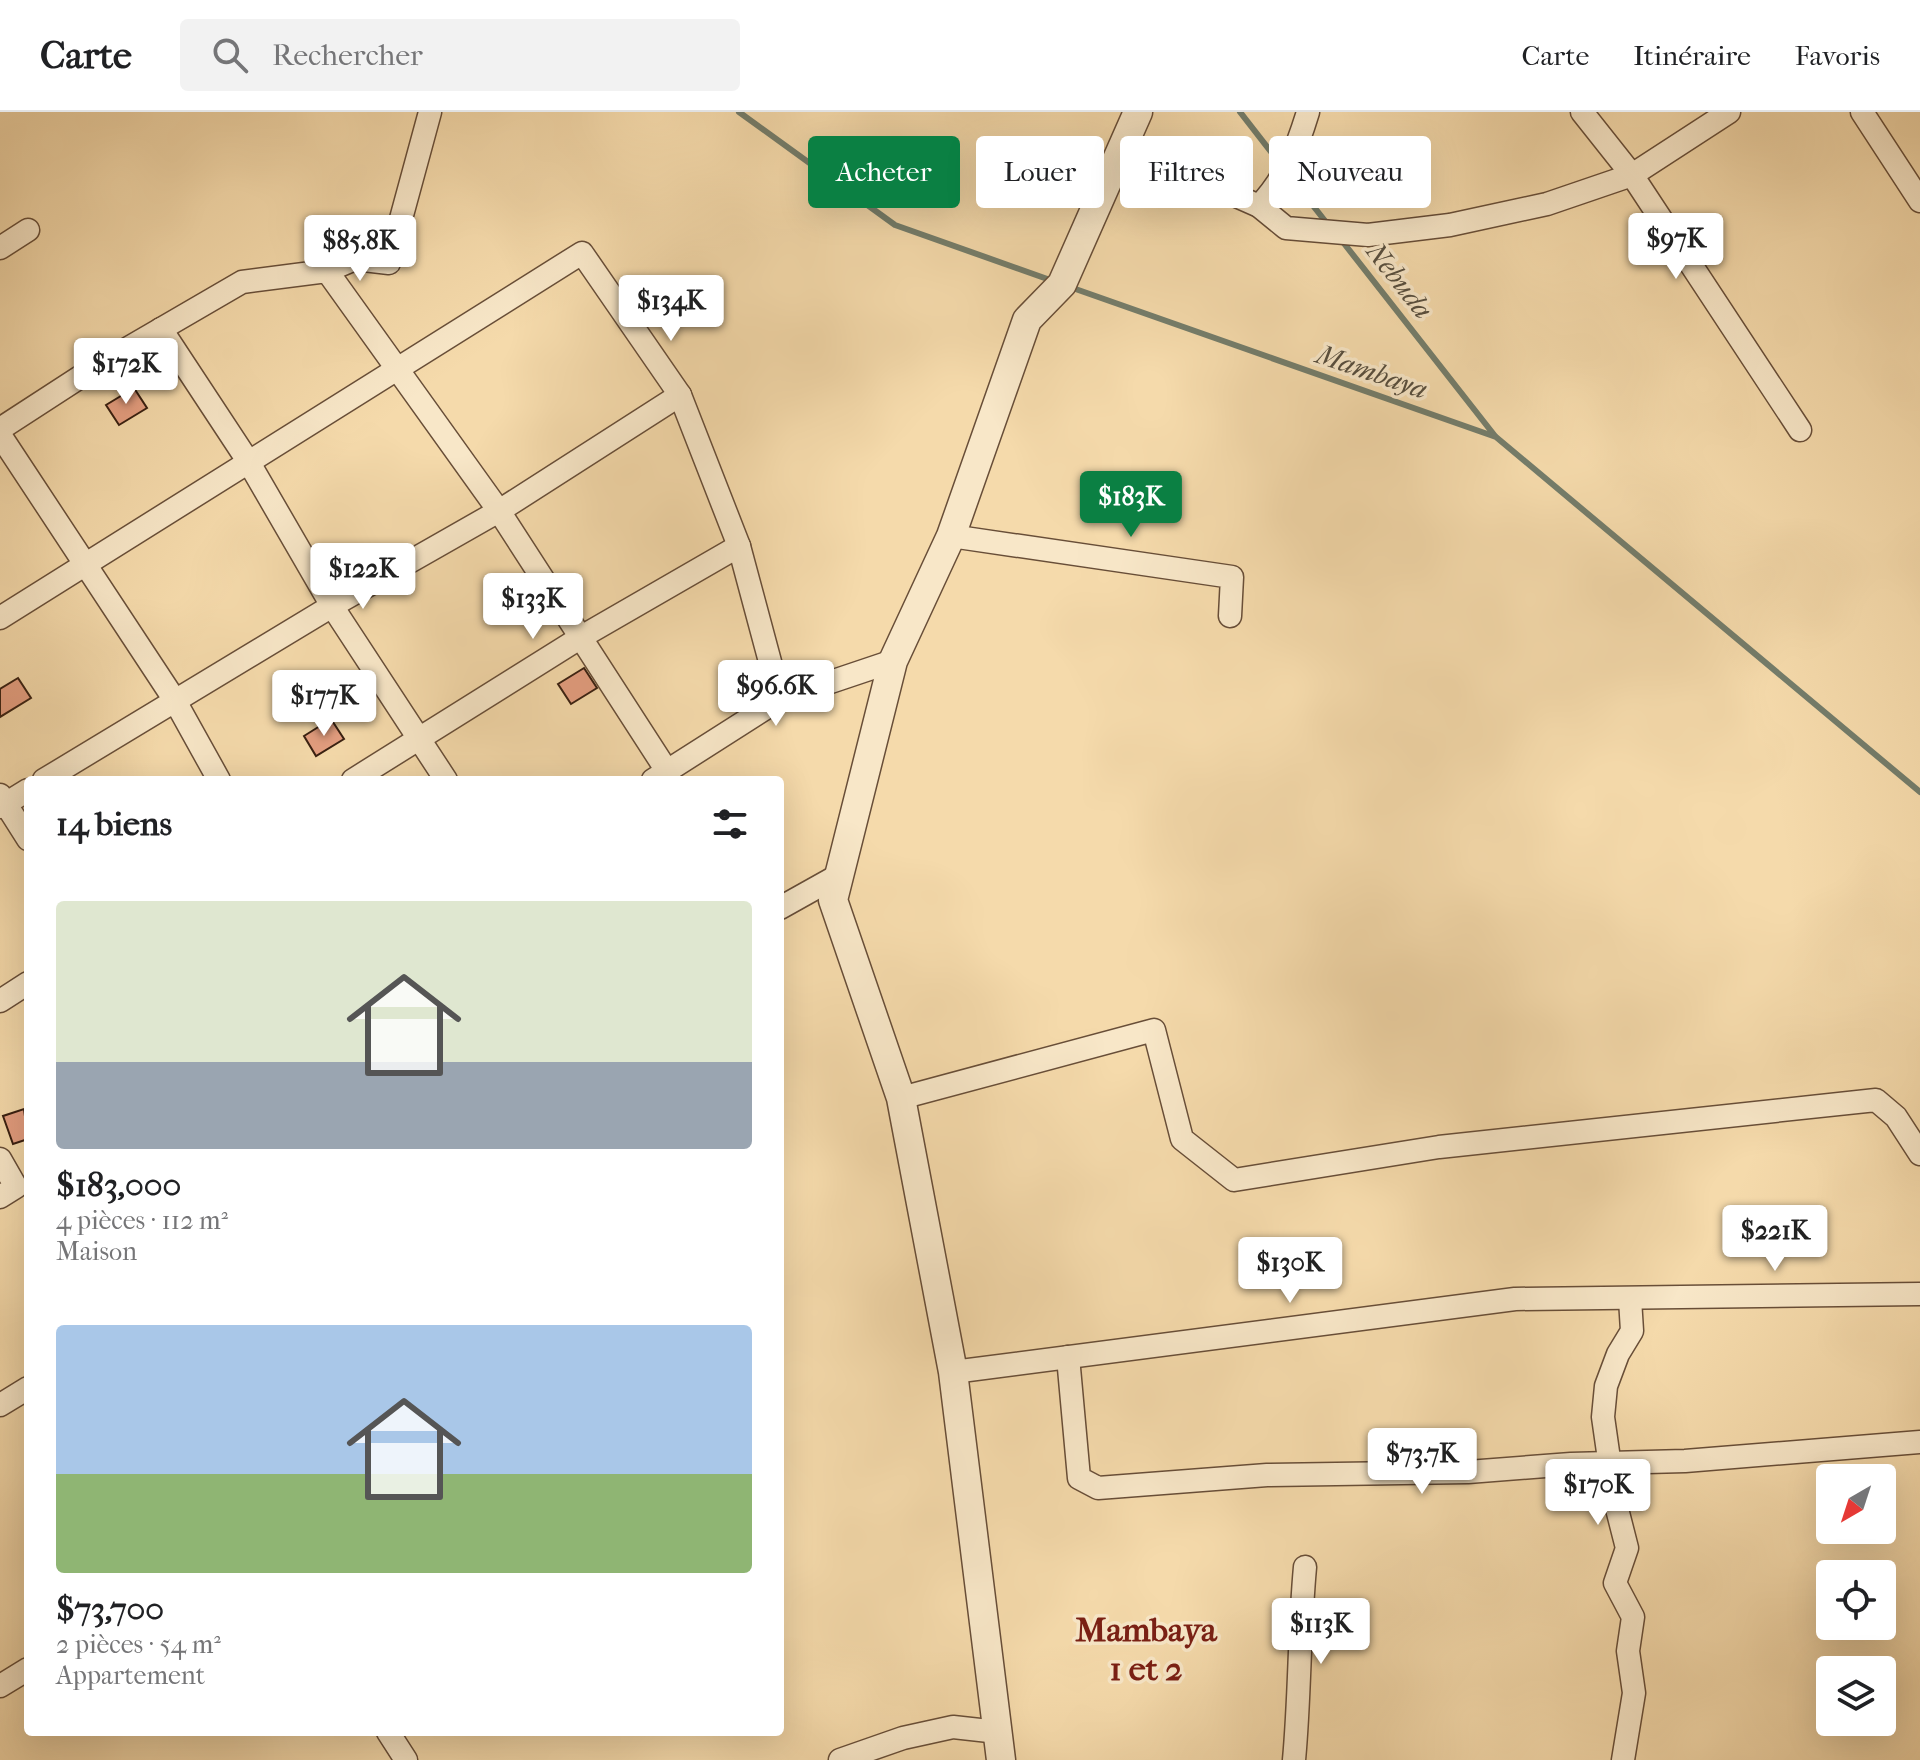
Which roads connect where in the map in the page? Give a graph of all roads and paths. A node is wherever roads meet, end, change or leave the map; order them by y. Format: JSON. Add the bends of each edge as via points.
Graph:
{"nodes":[{"id":1,"x":430,"y":112,"type":"edge"},
{"id":2,"x":1138,"y":112,"type":"edge"},
{"id":3,"x":1308,"y":112,"type":"edge"},
{"id":4,"x":1582,"y":112,"type":"edge"},
{"id":5,"x":1729,"y":112,"type":"edge"},
{"id":6,"x":1862,"y":112,"type":"edge"},
{"id":7,"x":1127,"y":136,"type":"edge"},
{"id":8,"x":1120,"y":153,"type":"edge"},
{"id":9,"x":1632,"y":175,"type":"junction"},
{"id":10,"x":1920,"y":201,"type":"edge"},
{"id":11,"x":1253,"y":203,"type":"edge"},
{"id":12,"x":1259,"y":206,"type":"junction"},
{"id":13,"x":28,"y":230,"type":"dead end"},
{"id":14,"x":0,"y":248,"type":"edge"},
{"id":15,"x":327,"y":271,"type":"junction"},
{"id":16,"x":161,"y":329,"type":"junction"},
{"id":17,"x":399,"y":367,"type":"junction"},
{"id":18,"x":680,"y":395,"type":"junction"},
{"id":19,"x":1800,"y":430,"type":"dead end"},
{"id":20,"x":0,"y":432,"type":"edge"},
{"id":21,"x":248,"y":461,"type":"junction"},
{"id":22,"x":499,"y":511,"type":"junction"},
{"id":23,"x":951,"y":536,"type":"junction"},
{"id":24,"x":739,"y":546,"type":"junction"},
{"id":25,"x":85,"y":563,"type":"junction"},
{"id":26,"x":332,"y":606,"type":"junction"},
{"id":27,"x":1230,"y":616,"type":"dead end"},
{"id":28,"x":0,"y":618,"type":"edge"},
{"id":29,"x":583,"y":636,"type":"junction"},
{"id":30,"x":893,"y":661,"type":"junction"},
{"id":31,"x":174,"y":699,"type":"junction"},
{"id":32,"x":780,"y":699,"type":"junction"},
{"id":33,"x":420,"y":738,"type":"junction"},
{"id":34,"x":50,"y":776,"type":"edge"},
{"id":35,"x":217,"y":776,"type":"edge"},
{"id":36,"x":359,"y":776,"type":"edge"},
{"id":37,"x":444,"y":776,"type":"edge"},
{"id":38,"x":660,"y":776,"type":"edge"},
{"id":39,"x":24,"y":792,"type":"edge"},
{"id":40,"x":2,"y":802,"type":"edge"},
{"id":41,"x":24,"y":833,"type":"edge"},
{"id":42,"x":839,"y":875,"type":"junction"},
{"id":43,"x":784,"y":906,"type":"edge"},
{"id":44,"x":24,"y":986,"type":"edge"},
{"id":45,"x":0,"y":1001,"type":"edge"},
{"id":46,"x":901,"y":1098,"type":"junction"},
{"id":47,"x":1920,"y":1154,"type":"edge"},
{"id":48,"x":0,"y":1159,"type":"edge"},
{"id":49,"x":18,"y":1192,"type":"edge"},
{"id":50,"x":1920,"y":1294,"type":"edge"},
{"id":51,"x":1630,"y":1299,"type":"junction"},
{"id":52,"x":1068,"y":1357,"type":"junction"},
{"id":53,"x":953,"y":1372,"type":"junction"},
{"id":54,"x":24,"y":1390,"type":"edge"},
{"id":55,"x":0,"y":1405,"type":"edge"},
{"id":56,"x":1920,"y":1442,"type":"edge"},
{"id":57,"x":1609,"y":1463,"type":"junction"},
{"id":58,"x":1305,"y":1567,"type":"dead end"},
{"id":59,"x":24,"y":1671,"type":"edge"},
{"id":60,"x":0,"y":1686,"type":"edge"},
{"id":61,"x":998,"y":1732,"type":"junction"},
{"id":62,"x":391,"y":1736,"type":"edge"},
{"id":63,"x":406,"y":1760,"type":"edge"},
{"id":64,"x":840,"y":1760,"type":"edge"},
{"id":65,"x":1001,"y":1760,"type":"edge"},
{"id":66,"x":1294,"y":1760,"type":"edge"},
{"id":67,"x":1623,"y":1760,"type":"edge"}],
"edges":[{"from":1,"to":15,"type":"street","via":[[389,263],[355,259]]},
{"from":2,"to":7,"type":"street"},
{"from":3,"to":12,"type":"street","via":[[1279,185]]},
{"from":4,"to":9,"type":"street"},
{"from":5,"to":9,"type":"street"},
{"from":6,"to":10,"type":"street"},
{"from":8,"to":23,"type":"street","via":[[1062,284],[1027,320]]},
{"from":9,"to":12,"type":"street","via":[[1533,207],[1368,235],[1286,228]]},
{"from":9,"to":19,"type":"street"},
{"from":11,"to":12,"type":"street"},
{"from":13,"to":14,"type":"street"},
{"from":15,"to":16,"type":"street","via":[[242,282]]},
{"from":15,"to":17,"type":"street"},
{"from":16,"to":20,"type":"street"},
{"from":16,"to":21,"type":"street"},
{"from":17,"to":18,"type":"street","via":[[582,253]]},
{"from":17,"to":21,"type":"street"},
{"from":17,"to":22,"type":"street"},
{"from":18,"to":22,"type":"street"},
{"from":18,"to":24,"type":"street"},
{"from":20,"to":25,"type":"street"},
{"from":21,"to":25,"type":"street"},
{"from":21,"to":26,"type":"street"},
{"from":22,"to":26,"type":"street"},
{"from":22,"to":29,"type":"street"},
{"from":23,"to":27,"type":"street","via":[[1232,577]]},
{"from":23,"to":30,"type":"street"},
{"from":24,"to":29,"type":"street"},
{"from":24,"to":32,"type":"street"},
{"from":25,"to":28,"type":"street"},
{"from":25,"to":31,"type":"street"},
{"from":26,"to":31,"type":"street"},
{"from":26,"to":33,"type":"street"},
{"from":29,"to":33,"type":"street"},
{"from":29,"to":38,"type":"street"},
{"from":30,"to":32,"type":"street"},
{"from":30,"to":42,"type":"street"},
{"from":31,"to":34,"type":"street"},
{"from":31,"to":35,"type":"street"},
{"from":32,"to":38,"type":"street"},
{"from":33,"to":36,"type":"street"},
{"from":33,"to":37,"type":"street"},
{"from":39,"to":40,"type":"street"},
{"from":40,"to":41,"type":"street"},
{"from":42,"to":43,"type":"street"},
{"from":42,"to":46,"type":"street","via":[[833,900]]},
{"from":44,"to":45,"type":"street"},
{"from":46,"to":47,"type":"street","via":[[1154,1030],[1182,1139],[1234,1180],[1439,1147],[1876,1100],[1896,1117]]},
{"from":46,"to":53,"type":"street"},
{"from":48,"to":49,"type":"street"},
{"from":50,"to":51,"type":"street"},
{"from":51,"to":52,"type":"street","via":[[1515,1299]]},
{"from":51,"to":57,"type":"street","via":[[1632,1331],[1606,1386],[1603,1417]]},
{"from":52,"to":53,"type":"street"},
{"from":52,"to":57,"type":"street","via":[[1079,1478],[1098,1488],[1267,1475],[1468,1472]]},
{"from":53,"to":61,"type":"street"},
{"from":54,"to":55,"type":"street"},
{"from":56,"to":57,"type":"street"},
{"from":57,"to":67,"type":"street","via":[[1627,1548],[1615,1583],[1633,1617],[1628,1651],[1634,1693]]},
{"from":58,"to":66,"type":"street"},
{"from":59,"to":60,"type":"street"},
{"from":61,"to":64,"type":"street","via":[[953,1727]]},
{"from":61,"to":65,"type":"street"},
{"from":62,"to":63,"type":"street"}]}
